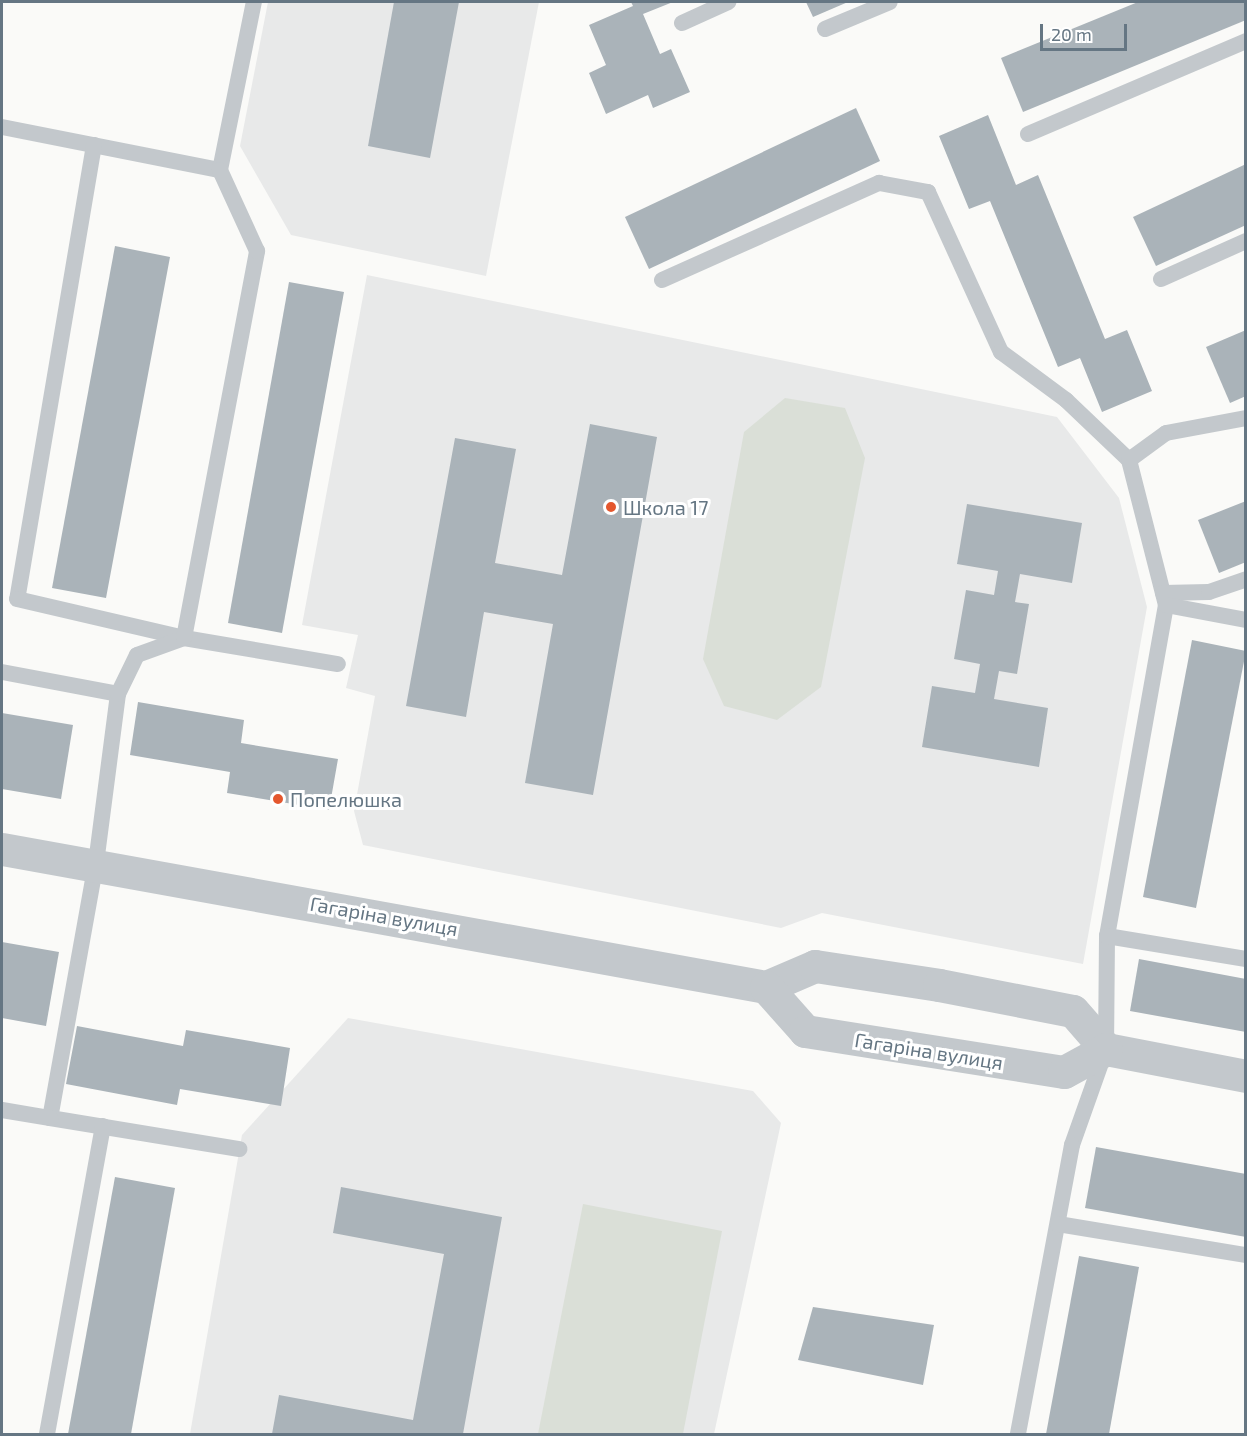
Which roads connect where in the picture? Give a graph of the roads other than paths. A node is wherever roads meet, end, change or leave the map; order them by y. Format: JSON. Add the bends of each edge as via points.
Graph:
{"nodes":[{"id":1,"x":254,"y":2,"type":"edge"},
{"id":2,"x":728,"y":2,"type":"edge"},
{"id":3,"x":890,"y":2,"type":"edge"},
{"id":4,"x":682,"y":22,"type":"dead end"},
{"id":5,"x":825,"y":29,"type":"dead end"},
{"id":6,"x":1245,"y":41,"type":"edge"},
{"id":7,"x":2,"y":127,"type":"edge"},
{"id":8,"x":1029,"y":134,"type":"dead end"},
{"id":9,"x":94,"y":145,"type":"junction"},
{"id":10,"x":220,"y":170,"type":"junction"},
{"id":11,"x":1245,"y":241,"type":"edge"},
{"id":12,"x":1161,"y":279,"type":"dead end"},
{"id":13,"x":662,"y":280,"type":"dead end"},
{"id":14,"x":1245,"y":418,"type":"edge"},
{"id":15,"x":1129,"y":460,"type":"junction"},
{"id":16,"x":1245,"y":579,"type":"edge"},
{"id":17,"x":1164,"y":599,"type":"junction"},
{"id":18,"x":1245,"y":620,"type":"edge"},
{"id":19,"x":184,"y":638,"type":"junction"},
{"id":20,"x":338,"y":664,"type":"dead end"},
{"id":21,"x":2,"y":672,"type":"edge"},
{"id":22,"x":118,"y":694,"type":"junction"},
{"id":23,"x":2,"y":849,"type":"edge"},
{"id":24,"x":96,"y":863,"type":"junction"},
{"id":25,"x":1107,"y":936,"type":"junction"},
{"id":26,"x":1245,"y":959,"type":"edge"},
{"id":27,"x":766,"y":987,"type":"junction"},
{"id":28,"x":1106,"y":1049,"type":"junction"},
{"id":29,"x":1245,"y":1076,"type":"edge"},
{"id":30,"x":2,"y":1110,"type":"edge"},
{"id":31,"x":50,"y":1118,"type":"junction"},
{"id":32,"x":103,"y":1126,"type":"junction"},
{"id":33,"x":239,"y":1149,"type":"dead end"},
{"id":34,"x":1058,"y":1224,"type":"junction"},
{"id":35,"x":1245,"y":1255,"type":"edge"},
{"id":36,"x":46,"y":1434,"type":"edge"},
{"id":37,"x":1018,"y":1434,"type":"edge"}],
"edges":[{"from":1,"to":10,"type":"lane"},
{"from":2,"to":4,"type":"lane"},
{"from":3,"to":5,"type":"lane"},
{"from":6,"to":8,"type":"lane"},
{"from":7,"to":9,"type":"lane"},
{"from":9,"to":10,"type":"lane"},
{"from":9,"to":19,"type":"lane","via":[[16,599]]},
{"from":10,"to":19,"type":"lane","via":[[257,251]]},
{"from":11,"to":12,"type":"lane"},
{"from":13,"to":15,"type":"lane","via":[[879,183],[928,192],[1001,352],[1066,400]]},
{"from":14,"to":15,"type":"lane","via":[[1166,433]]},
{"from":15,"to":17,"type":"lane"},
{"from":16,"to":17,"type":"lane","via":[[1209,592]]},
{"from":17,"to":18,"type":"lane"},
{"from":17,"to":25,"type":"lane"},
{"from":19,"to":20,"type":"lane"},
{"from":19,"to":22,"type":"lane","via":[[136,655]]},
{"from":21,"to":22,"type":"lane"},
{"from":22,"to":24,"type":"lane"},
{"from":23,"to":24,"type":"street","name":"Гагаріна вулиця"},
{"from":24,"to":27,"type":"street","name":"Гагаріна вулиця"},
{"from":24,"to":31,"type":"lane"},
{"from":25,"to":26,"type":"lane"},
{"from":25,"to":28,"type":"lane"},
{"from":27,"to":28,"type":"street","via":[[815,966],[939,986],[1073,1011]]},
{"from":27,"to":28,"type":"street","name":"Гагаріна вулиця","via":[[805,1031],[1064,1072]]},
{"from":28,"to":29,"type":"street"},
{"from":28,"to":34,"type":"lane","via":[[1072,1146]]},
{"from":30,"to":31,"type":"lane"},
{"from":31,"to":32,"type":"lane"},
{"from":32,"to":33,"type":"lane"},
{"from":32,"to":36,"type":"lane"},
{"from":34,"to":35,"type":"lane"},
{"from":34,"to":37,"type":"lane"}]}
